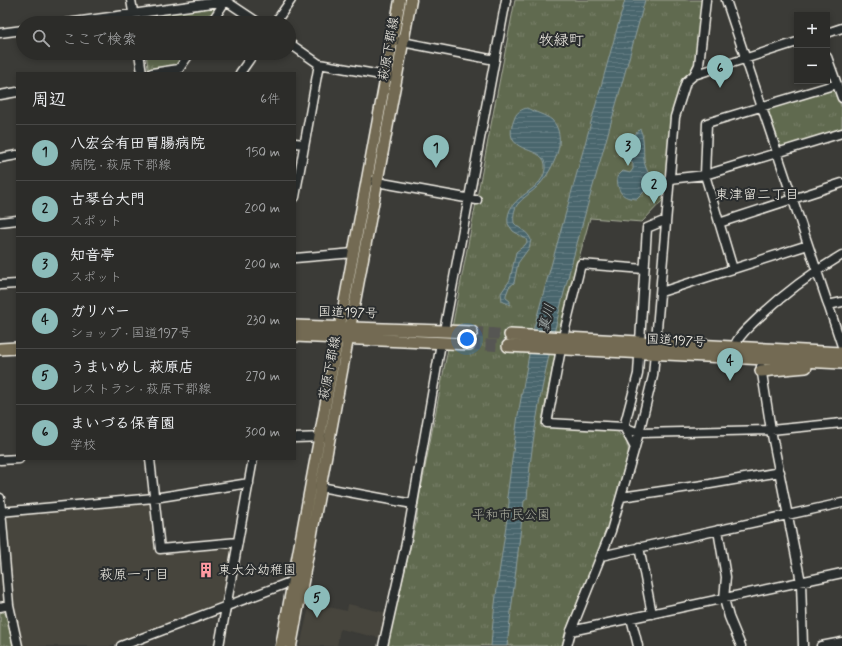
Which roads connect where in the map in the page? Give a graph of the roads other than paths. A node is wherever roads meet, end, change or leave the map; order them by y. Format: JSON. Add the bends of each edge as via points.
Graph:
{"nodes":[{"id":1,"x":131,"y":0,"type":"edge"},
{"id":2,"x":226,"y":0,"type":"edge"},
{"id":3,"x":291,"y":0,"type":"edge"},
{"id":4,"x":400,"y":0,"type":"edge"},
{"id":5,"x":411,"y":0,"type":"edge"},
{"id":6,"x":506,"y":0,"type":"edge"},
{"id":7,"x":706,"y":0,"type":"edge"},
{"id":8,"x":727,"y":0,"type":"edge"},
{"id":9,"x":133,"y":13,"type":"junction"},
{"id":10,"x":113,"y":16,"type":"edge"},
{"id":11,"x":134,"y":16,"type":"edge"},
{"id":12,"x":215,"y":16,"type":"edge"},
{"id":13,"x":249,"y":16,"type":"edge"},
{"id":14,"x":280,"y":16,"type":"edge"},
{"id":15,"x":842,"y":28,"type":"edge"},
{"id":16,"x":16,"y":31,"type":"edge"},
{"id":17,"x":830,"y":32,"type":"edge"},
{"id":18,"x":0,"y":33,"type":"edge"},
{"id":19,"x":398,"y":41,"type":"junction"},
{"id":20,"x":794,"y":43,"type":"edge"},
{"id":21,"x":296,"y":48,"type":"edge"},
{"id":22,"x":746,"y":58,"type":"junction"},
{"id":23,"x":140,"y":60,"type":"edge"},
{"id":24,"x":185,"y":60,"type":"edge"},
{"id":25,"x":249,"y":60,"type":"edge"},
{"id":26,"x":495,"y":60,"type":"junction"},
{"id":27,"x":319,"y":64,"type":"junction"},
{"id":28,"x":830,"y":65,"type":"edge"},
{"id":29,"x":142,"y":72,"type":"edge"},
{"id":30,"x":158,"y":72,"type":"edge"},
{"id":31,"x":241,"y":72,"type":"edge"},
{"id":32,"x":694,"y":75,"type":"junction"},
{"id":33,"x":386,"y":76,"type":"junction"},
{"id":34,"x":397,"y":78,"type":"junction"},
{"id":35,"x":837,"y":84,"type":"junction"},
{"id":36,"x":16,"y":92,"type":"edge"},
{"id":37,"x":0,"y":95,"type":"edge"},
{"id":38,"x":842,"y":98,"type":"edge"},
{"id":39,"x":762,"y":107,"type":"junction"},
{"id":40,"x":842,"y":133,"type":"edge"},
{"id":41,"x":296,"y":143,"type":"edge"},
{"id":42,"x":304,"y":144,"type":"junction"},
{"id":43,"x":778,"y":153,"type":"junction"},
{"id":44,"x":16,"y":155,"type":"edge"},
{"id":45,"x":0,"y":158,"type":"edge"},
{"id":46,"x":705,"y":176,"type":"junction"},
{"id":47,"x":669,"y":178,"type":"junction"},
{"id":48,"x":372,"y":182,"type":"junction"},
{"id":49,"x":842,"y":183,"type":"edge"},
{"id":50,"x":296,"y":191,"type":"edge"},
{"id":51,"x":793,"y":199,"type":"junction"},
{"id":52,"x":473,"y":200,"type":"junction"},
{"id":53,"x":16,"y":220,"type":"edge"},
{"id":54,"x":666,"y":220,"type":"junction"},
{"id":55,"x":0,"y":222,"type":"edge"},
{"id":56,"x":719,"y":223,"type":"junction"},
{"id":57,"x":808,"y":245,"type":"junction"},
{"id":58,"x":354,"y":253,"type":"junction"},
{"id":59,"x":842,"y":255,"type":"edge"},
{"id":60,"x":296,"y":258,"type":"edge"},
{"id":61,"x":644,"y":269,"type":"junction"},
{"id":62,"x":733,"y":269,"type":"junction"},
{"id":63,"x":817,"y":270,"type":"junction"},
{"id":64,"x":16,"y":284,"type":"edge"},
{"id":65,"x":0,"y":285,"type":"edge"},
{"id":66,"x":661,"y":292,"type":"junction"},
{"id":67,"x":842,"y":302,"type":"edge"},
{"id":68,"x":828,"y":305,"type":"junction"},
{"id":69,"x":296,"y":326,"type":"edge"},
{"id":70,"x":345,"y":327,"type":"junction"},
{"id":71,"x":444,"y":331,"type":"junction"},
{"id":72,"x":472,"y":332,"type":"tunnel mouth"},
{"id":73,"x":510,"y":334,"type":"tunnel mouth"},
{"id":74,"x":296,"y":336,"type":"edge"},
{"id":75,"x":559,"y":337,"type":"junction"},
{"id":76,"x":343,"y":339,"type":"junction"},
{"id":77,"x":640,"y":342,"type":"junction"},
{"id":78,"x":441,"y":343,"type":"junction"},
{"id":79,"x":469,"y":344,"type":"tunnel mouth"},
{"id":80,"x":508,"y":346,"type":"tunnel mouth"},
{"id":81,"x":842,"y":346,"type":"edge"},
{"id":82,"x":734,"y":347,"type":"junction"},
{"id":83,"x":16,"y":348,"type":"edge"},
{"id":84,"x":655,"y":348,"type":"junction"},
{"id":85,"x":0,"y":349,"type":"edge"},
{"id":86,"x":556,"y":349,"type":"junction"},
{"id":87,"x":639,"y":353,"type":"junction"},
{"id":88,"x":842,"y":353,"type":"edge"},
{"id":89,"x":760,"y":354,"type":"junction"},
{"id":90,"x":16,"y":355,"type":"edge"},
{"id":91,"x":0,"y":357,"type":"edge"},
{"id":92,"x":842,"y":363,"type":"edge"},
{"id":93,"x":761,"y":371,"type":"junction"},
{"id":94,"x":842,"y":423,"type":"edge"},
{"id":95,"x":624,"y":427,"type":"junction"},
{"id":96,"x":771,"y":430,"type":"junction"},
{"id":97,"x":639,"y":434,"type":"junction"},
{"id":98,"x":325,"y":437,"type":"junction"},
{"id":99,"x":296,"y":438,"type":"edge"},
{"id":100,"x":635,"y":448,"type":"junction"},
{"id":101,"x":16,"y":459,"type":"edge"},
{"id":102,"x":0,"y":460,"type":"edge"},
{"id":103,"x":150,"y":460,"type":"edge"},
{"id":104,"x":253,"y":460,"type":"edge"},
{"id":105,"x":780,"y":472,"type":"junction"},
{"id":106,"x":249,"y":483,"type":"junction"},
{"id":107,"x":316,"y":487,"type":"junction"},
{"id":108,"x":621,"y":497,"type":"junction"},
{"id":109,"x":0,"y":498,"type":"edge"},
{"id":110,"x":154,"y":498,"type":"junction"},
{"id":111,"x":842,"y":503,"type":"edge"},
{"id":112,"x":413,"y":504,"type":"junction"},
{"id":113,"x":1,"y":512,"type":"edge"},
{"id":114,"x":788,"y":515,"type":"junction"},
{"id":115,"x":718,"y":530,"type":"junction"},
{"id":116,"x":238,"y":542,"type":"junction"},
{"id":117,"x":639,"y":547,"type":"junction"},
{"id":118,"x":601,"y":556,"type":"junction"},
{"id":119,"x":842,"y":573,"type":"edge"},
{"id":120,"x":298,"y":582,"type":"junction"},
{"id":121,"x":801,"y":582,"type":"junction"},
{"id":122,"x":724,"y":598,"type":"junction"},
{"id":123,"x":9,"y":605,"type":"junction"},
{"id":124,"x":226,"y":606,"type":"junction"},
{"id":125,"x":0,"y":607,"type":"edge"},
{"id":126,"x":652,"y":614,"type":"junction"},
{"id":127,"x":631,"y":618,"type":"junction"},
{"id":128,"x":571,"y":631,"type":"junction"},
{"id":129,"x":842,"y":642,"type":"edge"},
{"id":130,"x":18,"y":646,"type":"edge"},
{"id":131,"x":121,"y":646,"type":"edge"},
{"id":132,"x":219,"y":646,"type":"edge"},
{"id":133,"x":281,"y":646,"type":"edge"},
{"id":134,"x":291,"y":646,"type":"edge"},
{"id":135,"x":383,"y":646,"type":"edge"},
{"id":136,"x":567,"y":646,"type":"edge"},
{"id":137,"x":638,"y":646,"type":"edge"},
{"id":138,"x":741,"y":646,"type":"edge"},
{"id":139,"x":803,"y":646,"type":"edge"},
{"id":140,"x":821,"y":646,"type":"edge"}],
"edges":[{"from":1,"to":9,"type":"street"},
{"from":2,"to":9,"type":"street"},
{"from":2,"to":12,"type":"street"},
{"from":2,"to":13,"type":"street"},
{"from":3,"to":14,"type":"street"},
{"from":4,"to":19,"type":"main road","name":"萩原下郡線"},
{"from":5,"to":19,"type":"main road","name":"萩原下郡線"},
{"from":6,"to":26,"type":"street"},
{"from":7,"to":32,"type":"street","via":[[699,65]]},
{"from":8,"to":22,"type":"street"},
{"from":9,"to":10,"type":"street"},
{"from":9,"to":11,"type":"street"},
{"from":15,"to":17,"type":"street"},
{"from":16,"to":18,"type":"street"},
{"from":19,"to":26,"type":"street"},
{"from":19,"to":33,"type":"main road","name":"萩原下郡線"},
{"from":19,"to":34,"type":"main road","name":"萩原下郡線"},
{"from":20,"to":22,"type":"street"},
{"from":21,"to":27,"type":"street"},
{"from":22,"to":32,"type":"street"},
{"from":22,"to":39,"type":"street"},
{"from":23,"to":29,"type":"street"},
{"from":24,"to":30,"type":"street","via":[[178,69]]},
{"from":25,"to":31,"type":"street"},
{"from":26,"to":52,"type":"street"},
{"from":27,"to":33,"type":"street"},
{"from":27,"to":42,"type":"street"},
{"from":28,"to":35,"type":"street"},
{"from":32,"to":47,"type":"street","via":[[686,82],[675,117]]},
{"from":33,"to":34,"type":"street"},
{"from":33,"to":48,"type":"main road","name":"萩原下郡線"},
{"from":34,"to":48,"type":"main road","name":"萩原下郡線"},
{"from":35,"to":38,"type":"street"},
{"from":35,"to":39,"type":"street"},
{"from":36,"to":37,"type":"street"},
{"from":39,"to":43,"type":"street"},
{"from":39,"to":46,"type":"street","via":[[707,123]]},
{"from":40,"to":43,"type":"street"},
{"from":41,"to":42,"type":"street"},
{"from":42,"to":50,"type":"street"},
{"from":43,"to":46,"type":"street"},
{"from":43,"to":51,"type":"street"},
{"from":44,"to":45,"type":"street"},
{"from":46,"to":47,"type":"street"},
{"from":46,"to":56,"type":"street"},
{"from":47,"to":54,"type":"street"},
{"from":48,"to":52,"type":"street"},
{"from":48,"to":58,"type":"main road","name":"萩原下郡線"},
{"from":48,"to":70,"type":"main road","name":"萩原下郡線"},
{"from":49,"to":51,"type":"street"},
{"from":51,"to":56,"type":"street"},
{"from":51,"to":57,"type":"street"},
{"from":52,"to":71,"type":"street"},
{"from":53,"to":55,"type":"street"},
{"from":54,"to":61,"type":"street","via":[[647,228]]},
{"from":54,"to":66,"type":"street"},
{"from":56,"to":62,"type":"street"},
{"from":57,"to":62,"type":"street"},
{"from":57,"to":63,"type":"street"},
{"from":58,"to":60,"type":"street"},
{"from":58,"to":70,"type":"main road","name":"萩原下郡線"},
{"from":59,"to":63,"type":"street"},
{"from":61,"to":75,"type":"street","via":[[582,264]]},
{"from":61,"to":77,"type":"street"},
{"from":62,"to":66,"type":"street"},
{"from":63,"to":68,"type":"street"},
{"from":63,"to":82,"type":"street","via":[[770,306],[737,339]]},
{"from":64,"to":65,"type":"street"},
{"from":66,"to":84,"type":"street"},
{"from":67,"to":68,"type":"street"},
{"from":68,"to":81,"type":"street"},
{"from":69,"to":70,"type":"highway","name":"国道197号"},
{"from":70,"to":71,"type":"highway","name":"国道197号"},
{"from":70,"to":76,"type":"main road","name":"萩原下郡線"},
{"from":71,"to":72,"type":"highway","name":"国道197号"},
{"from":73,"to":75,"type":"highway","name":"国道197号"},
{"from":74,"to":76,"type":"highway","name":"国道197号"},
{"from":75,"to":77,"type":"highway","name":"国道197号"},
{"from":76,"to":78,"type":"highway","name":"国道197号"},
{"from":76,"to":98,"type":"main road","name":"萩原下郡線"},
{"from":77,"to":84,"type":"highway","name":"国道197号"},
{"from":77,"to":87,"type":"street"},
{"from":78,"to":79,"type":"highway","name":"国道197号"},
{"from":78,"to":112,"type":"street"},
{"from":80,"to":86,"type":"highway","name":"国道197号"},
{"from":82,"to":84,"type":"highway","name":"国道197号"},
{"from":82,"to":89,"type":"highway","name":"国道197号"},
{"from":83,"to":85,"type":"highway"},
{"from":84,"to":87,"type":"highway","name":"国道197号"},
{"from":84,"to":89,"type":"highway","name":"国道197号"},
{"from":84,"to":97,"type":"street","via":[[653,376]]},
{"from":86,"to":87,"type":"highway","name":"国道197号"},
{"from":86,"to":95,"type":"street","via":[[547,423]]},
{"from":87,"to":95,"type":"street","via":[[638,374]]},
{"from":88,"to":89,"type":"highway","name":"国道197号"},
{"from":89,"to":92,"type":"highway","name":"国道197号"},
{"from":89,"to":93,"type":"street"},
{"from":90,"to":91,"type":"highway"},
{"from":92,"to":93,"type":"highway"},
{"from":93,"to":96,"type":"street"},
{"from":94,"to":96,"type":"street"},
{"from":95,"to":97,"type":"street"},
{"from":95,"to":100,"type":"street"},
{"from":96,"to":97,"type":"street"},
{"from":96,"to":105,"type":"street"},
{"from":97,"to":100,"type":"street"},
{"from":98,"to":99,"type":"street"},
{"from":98,"to":107,"type":"main road","name":"萩原下郡線"},
{"from":100,"to":108,"type":"street"},
{"from":101,"to":102,"type":"street"},
{"from":103,"to":110,"type":"street"},
{"from":104,"to":106,"type":"street"},
{"from":105,"to":108,"type":"street"},
{"from":105,"to":114,"type":"street"},
{"from":106,"to":110,"type":"street"},
{"from":106,"to":116,"type":"street"},
{"from":107,"to":112,"type":"street"},
{"from":107,"to":120,"type":"main road","name":"萩原下郡線"},
{"from":108,"to":118,"type":"street"},
{"from":109,"to":113,"type":"street"},
{"from":110,"to":113,"type":"street"},
{"from":110,"to":116,"type":"street","via":[[160,549]]},
{"from":111,"to":114,"type":"street"},
{"from":112,"to":135,"type":"street"},
{"from":113,"to":123,"type":"street"},
{"from":114,"to":115,"type":"street"},
{"from":114,"to":121,"type":"street"},
{"from":115,"to":117,"type":"street"},
{"from":115,"to":122,"type":"street","via":[[726,577]]},
{"from":116,"to":124,"type":"street"},
{"from":117,"to":118,"type":"street"},
{"from":117,"to":126,"type":"street"},
{"from":118,"to":128,"type":"street"},
{"from":119,"to":121,"type":"street"},
{"from":120,"to":124,"type":"street"},
{"from":120,"to":133,"type":"main road","name":"萩原下郡線"},
{"from":120,"to":134,"type":"main road","name":"萩原下郡線"},
{"from":121,"to":122,"type":"street"},
{"from":121,"to":139,"type":"street"},
{"from":122,"to":126,"type":"street"},
{"from":122,"to":138,"type":"street"},
{"from":123,"to":125,"type":"street"},
{"from":123,"to":130,"type":"street"},
{"from":124,"to":131,"type":"street"},
{"from":124,"to":132,"type":"street"},
{"from":126,"to":127,"type":"street"},
{"from":127,"to":128,"type":"street"},
{"from":127,"to":137,"type":"street"},
{"from":128,"to":136,"type":"street"},
{"from":129,"to":140,"type":"street"}]}
